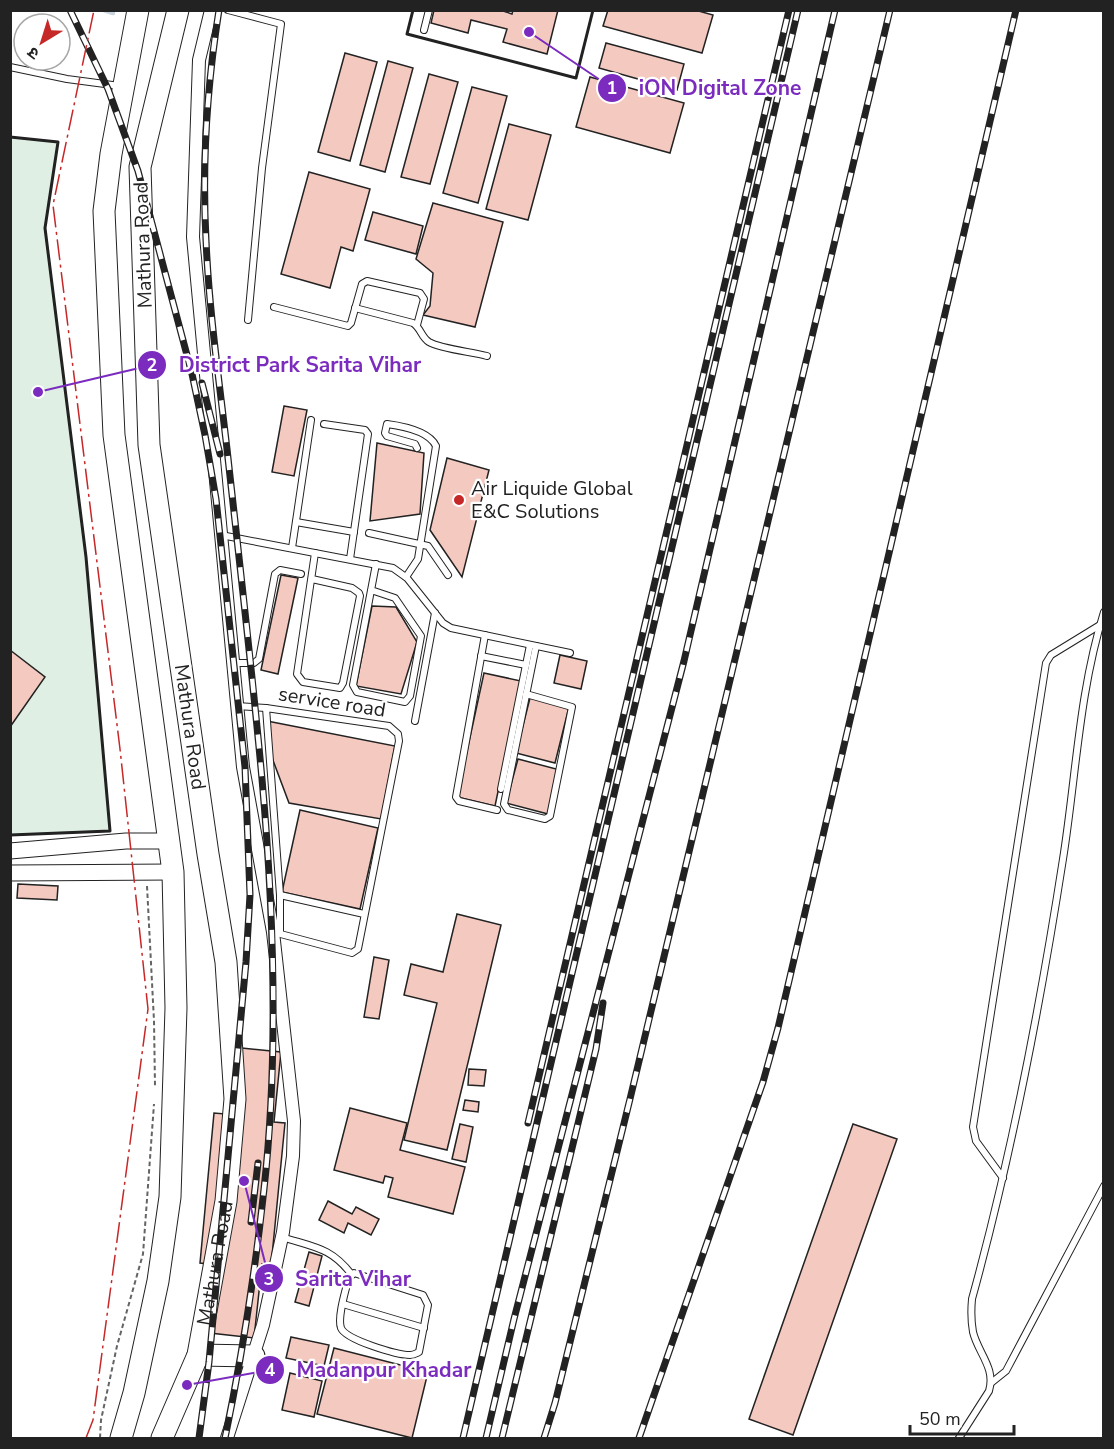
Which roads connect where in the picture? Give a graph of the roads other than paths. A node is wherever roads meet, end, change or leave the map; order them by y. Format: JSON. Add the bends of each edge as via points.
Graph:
{"nodes":[{"id":1,"x":138,"y":10,"type":"edge"},
{"id":2,"x":178,"y":10,"type":"edge"},
{"id":3,"x":211,"y":10,"type":"edge"},
{"id":4,"x":228,"y":10,"type":"edge"},
{"id":5,"x":429,"y":10,"type":"edge"},
{"id":6,"x":255,"y":14,"type":"edge"},
{"id":7,"x":424,"y":30,"type":"dead end"},
{"id":8,"x":10,"y":67,"type":"edge"},
{"id":9,"x":124,"y":86,"type":"junction"},
{"id":10,"x":274,"y":306,"type":"dead end"},
{"id":11,"x":355,"y":308,"type":"junction"},
{"id":12,"x":248,"y":320,"type":"dead end"},
{"id":13,"x":417,"y":325,"type":"junction"},
{"id":14,"x":488,"y":356,"type":"dead end"},
{"id":15,"x":311,"y":420,"type":"dead end"},
{"id":16,"x":324,"y":424,"type":"dead end"},
{"id":17,"x":417,"y":448,"type":"dead end"},
{"id":18,"x":296,"y":522,"type":"junction"},
{"id":19,"x":354,"y":532,"type":"junction"},
{"id":20,"x":369,"y":533,"type":"dead end"},
{"id":21,"x":221,"y":535,"type":"junction"},
{"id":22,"x":421,"y":543,"type":"junction"},
{"id":23,"x":292,"y":548,"type":"junction"},
{"id":24,"x":315,"y":553,"type":"junction"},
{"id":25,"x":350,"y":559,"type":"junction"},
{"id":26,"x":376,"y":564,"type":"junction"},
{"id":27,"x":301,"y":574,"type":"dead end"},
{"id":28,"x":448,"y":575,"type":"dead end"},
{"id":29,"x":406,"y":577,"type":"junction"},
{"id":30,"x":312,"y":579,"type":"junction"},
{"id":31,"x":371,"y":590,"type":"junction"},
{"id":32,"x":1104,"y":612,"type":"edge"},
{"id":33,"x":435,"y":613,"type":"junction"},
{"id":34,"x":1100,"y":625,"type":"junction"},
{"id":35,"x":485,"y":635,"type":"junction"},
{"id":36,"x":533,"y":645,"type":"junction"},
{"id":37,"x":570,"y":653,"type":"dead end"},
{"id":38,"x":481,"y":656,"type":"junction"},
{"id":39,"x":233,"y":663,"type":"junction"},
{"id":40,"x":526,"y":665,"type":"junction"},
{"id":41,"x":526,"y":694,"type":"junction"},
{"id":42,"x":237,"y":706,"type":"junction"},
{"id":43,"x":266,"y":708,"type":"junction"},
{"id":44,"x":415,"y":721,"type":"dead end"},
{"id":45,"x":501,"y":789,"type":"dead end"},
{"id":46,"x":497,"y":810,"type":"dead end"},
{"id":47,"x":170,"y":841,"type":"junction"},
{"id":48,"x":10,"y":851,"type":"edge"},
{"id":49,"x":173,"y":872,"type":"junction"},
{"id":50,"x":10,"y":873,"type":"edge"},
{"id":51,"x":280,"y":895,"type":"junction"},
{"id":52,"x":364,"y":914,"type":"junction"},
{"id":53,"x":276,"y":932,"type":"junction"},
{"id":54,"x":1003,"y":1178,"type":"junction"},
{"id":55,"x":1104,"y":1186,"type":"edge"},
{"id":56,"x":282,"y":1237,"type":"junction"},
{"id":57,"x":351,"y":1275,"type":"junction"},
{"id":58,"x":343,"y":1304,"type":"junction"},
{"id":59,"x":424,"y":1328,"type":"junction"},
{"id":60,"x":198,"y":1355,"type":"junction"},
{"id":61,"x":254,"y":1356,"type":"junction"},
{"id":62,"x":991,"y":1383,"type":"junction"},
{"id":63,"x":121,"y":1438,"type":"edge"},
{"id":64,"x":162,"y":1438,"type":"edge"},
{"id":65,"x":227,"y":1438,"type":"edge"},
{"id":66,"x":959,"y":1438,"type":"edge"}],
"edges":[{"from":1,"to":9,"type":"highway","name":"Mathura Road"},
{"from":2,"to":60,"type":"highway","name":"Mathura Road","via":[[140,168],[149,445],[226,962],[235,1099],[226,1201]]},
{"from":3,"to":21,"type":"street","via":[[199,60],[193,237]]},
{"from":4,"to":6,"type":"lane"},
{"from":5,"to":7,"type":"lane"},
{"from":6,"to":12,"type":"lane","via":[[280,24]]},
{"from":8,"to":9,"type":"lane"},
{"from":9,"to":47,"type":"highway","name":"Mathura Road","via":[[104,211],[114,435]]},
{"from":10,"to":11,"type":"lane","via":[[345,326],[351,323]]},
{"from":11,"to":13,"type":"lane"},
{"from":11,"to":13,"type":"lane","via":[[364,281],[420,293],[423,299]]},
{"from":13,"to":14,"type":"lane","via":[[433,344]]},
{"from":15,"to":18,"type":"lane"},
{"from":16,"to":19,"type":"lane","via":[[365,430],[368,434]]},
{"from":17,"to":22,"type":"lane","via":[[387,436],[387,424],[426,435],[436,446]]},
{"from":18,"to":19,"type":"lane"},
{"from":18,"to":23,"type":"lane"},
{"from":19,"to":25,"type":"lane"},
{"from":20,"to":22,"type":"lane"},
{"from":21,"to":23,"type":"lane"},
{"from":21,"to":39,"type":"street"},
{"from":22,"to":28,"type":"lane","via":[[432,550]]},
{"from":22,"to":29,"type":"lane","via":[[417,563]]},
{"from":23,"to":24,"type":"lane"},
{"from":24,"to":25,"type":"lane"},
{"from":24,"to":30,"type":"lane"},
{"from":25,"to":26,"type":"lane"},
{"from":26,"to":29,"type":"lane","via":[[393,568]]},
{"from":26,"to":31,"type":"lane"},
{"from":27,"to":39,"type":"lane","via":[[280,570],[275,574],[259,659],[254,663]]},
{"from":29,"to":33,"type":"lane"},
{"from":30,"to":30,"type":"lane","via":[[297,675],[303,682],[340,688],[359,592]]},
{"from":31,"to":31,"type":"lane","via":[[396,598],[421,636],[410,696],[405,702],[357,692],[353,687]]},
{"from":32,"to":34,"type":"lane"},
{"from":33,"to":35,"type":"lane","via":[[451,628]]},
{"from":33,"to":44,"type":"lane"},
{"from":34,"to":54,"type":"lane","via":[[1083,707],[1053,922]]},
{"from":34,"to":54,"type":"lane","via":[[1051,655],[1046,663],[973,1127],[976,1142]]},
{"from":35,"to":36,"type":"lane"},
{"from":35,"to":38,"type":"lane"},
{"from":36,"to":37,"type":"lane"},
{"from":36,"to":40,"type":"lane"},
{"from":36,"to":41,"type":"lane"},
{"from":38,"to":40,"type":"lane"},
{"from":38,"to":46,"type":"lane","via":[[456,797]]},
{"from":39,"to":42,"type":"street"},
{"from":40,"to":45,"type":"lane"},
{"from":41,"to":41,"type":"lane","via":[[504,804],[508,810],[545,819],[550,816],[572,707]]},
{"from":42,"to":43,"type":"lane"},
{"from":42,"to":53,"type":"street","via":[[243,767]]},
{"from":43,"to":51,"type":"lane","name":"service road"},
{"from":43,"to":52,"type":"lane","name":"service road","via":[[389,726],[398,734]]},
{"from":47,"to":48,"type":"street"},
{"from":47,"to":49,"type":"highway","name":"Mathura Road"},
{"from":49,"to":50,"type":"street"},
{"from":49,"to":63,"type":"highway","name":"Mathura Road","via":[[176,1008],[170,1197],[156,1292]]},
{"from":51,"to":52,"type":"lane"},
{"from":51,"to":53,"type":"lane","name":"service road"},
{"from":52,"to":53,"type":"lane","name":"service road","via":[[358,949],[352,953]]},
{"from":53,"to":56,"type":"street","via":[[294,1120]]},
{"from":54,"to":62,"type":"lane","via":[[971,1312],[974,1335]]},
{"from":55,"to":62,"type":"lane","via":[[1006,1371]]},
{"from":56,"to":57,"type":"lane","via":[[330,1252]]},
{"from":56,"to":61,"type":"street"},
{"from":57,"to":58,"type":"lane"},
{"from":57,"to":59,"type":"lane","via":[[357,1273],[423,1295],[428,1305]]},
{"from":58,"to":59,"type":"lane"},
{"from":58,"to":59,"type":"lane","via":[[341,1328],[356,1341],[409,1355],[420,1349]]},
{"from":60,"to":61,"type":"highway"},
{"from":60,"to":64,"type":"highway","name":"Mathura Road"},
{"from":61,"to":65,"type":"street"},
{"from":62,"to":66,"type":"lane"}]}
